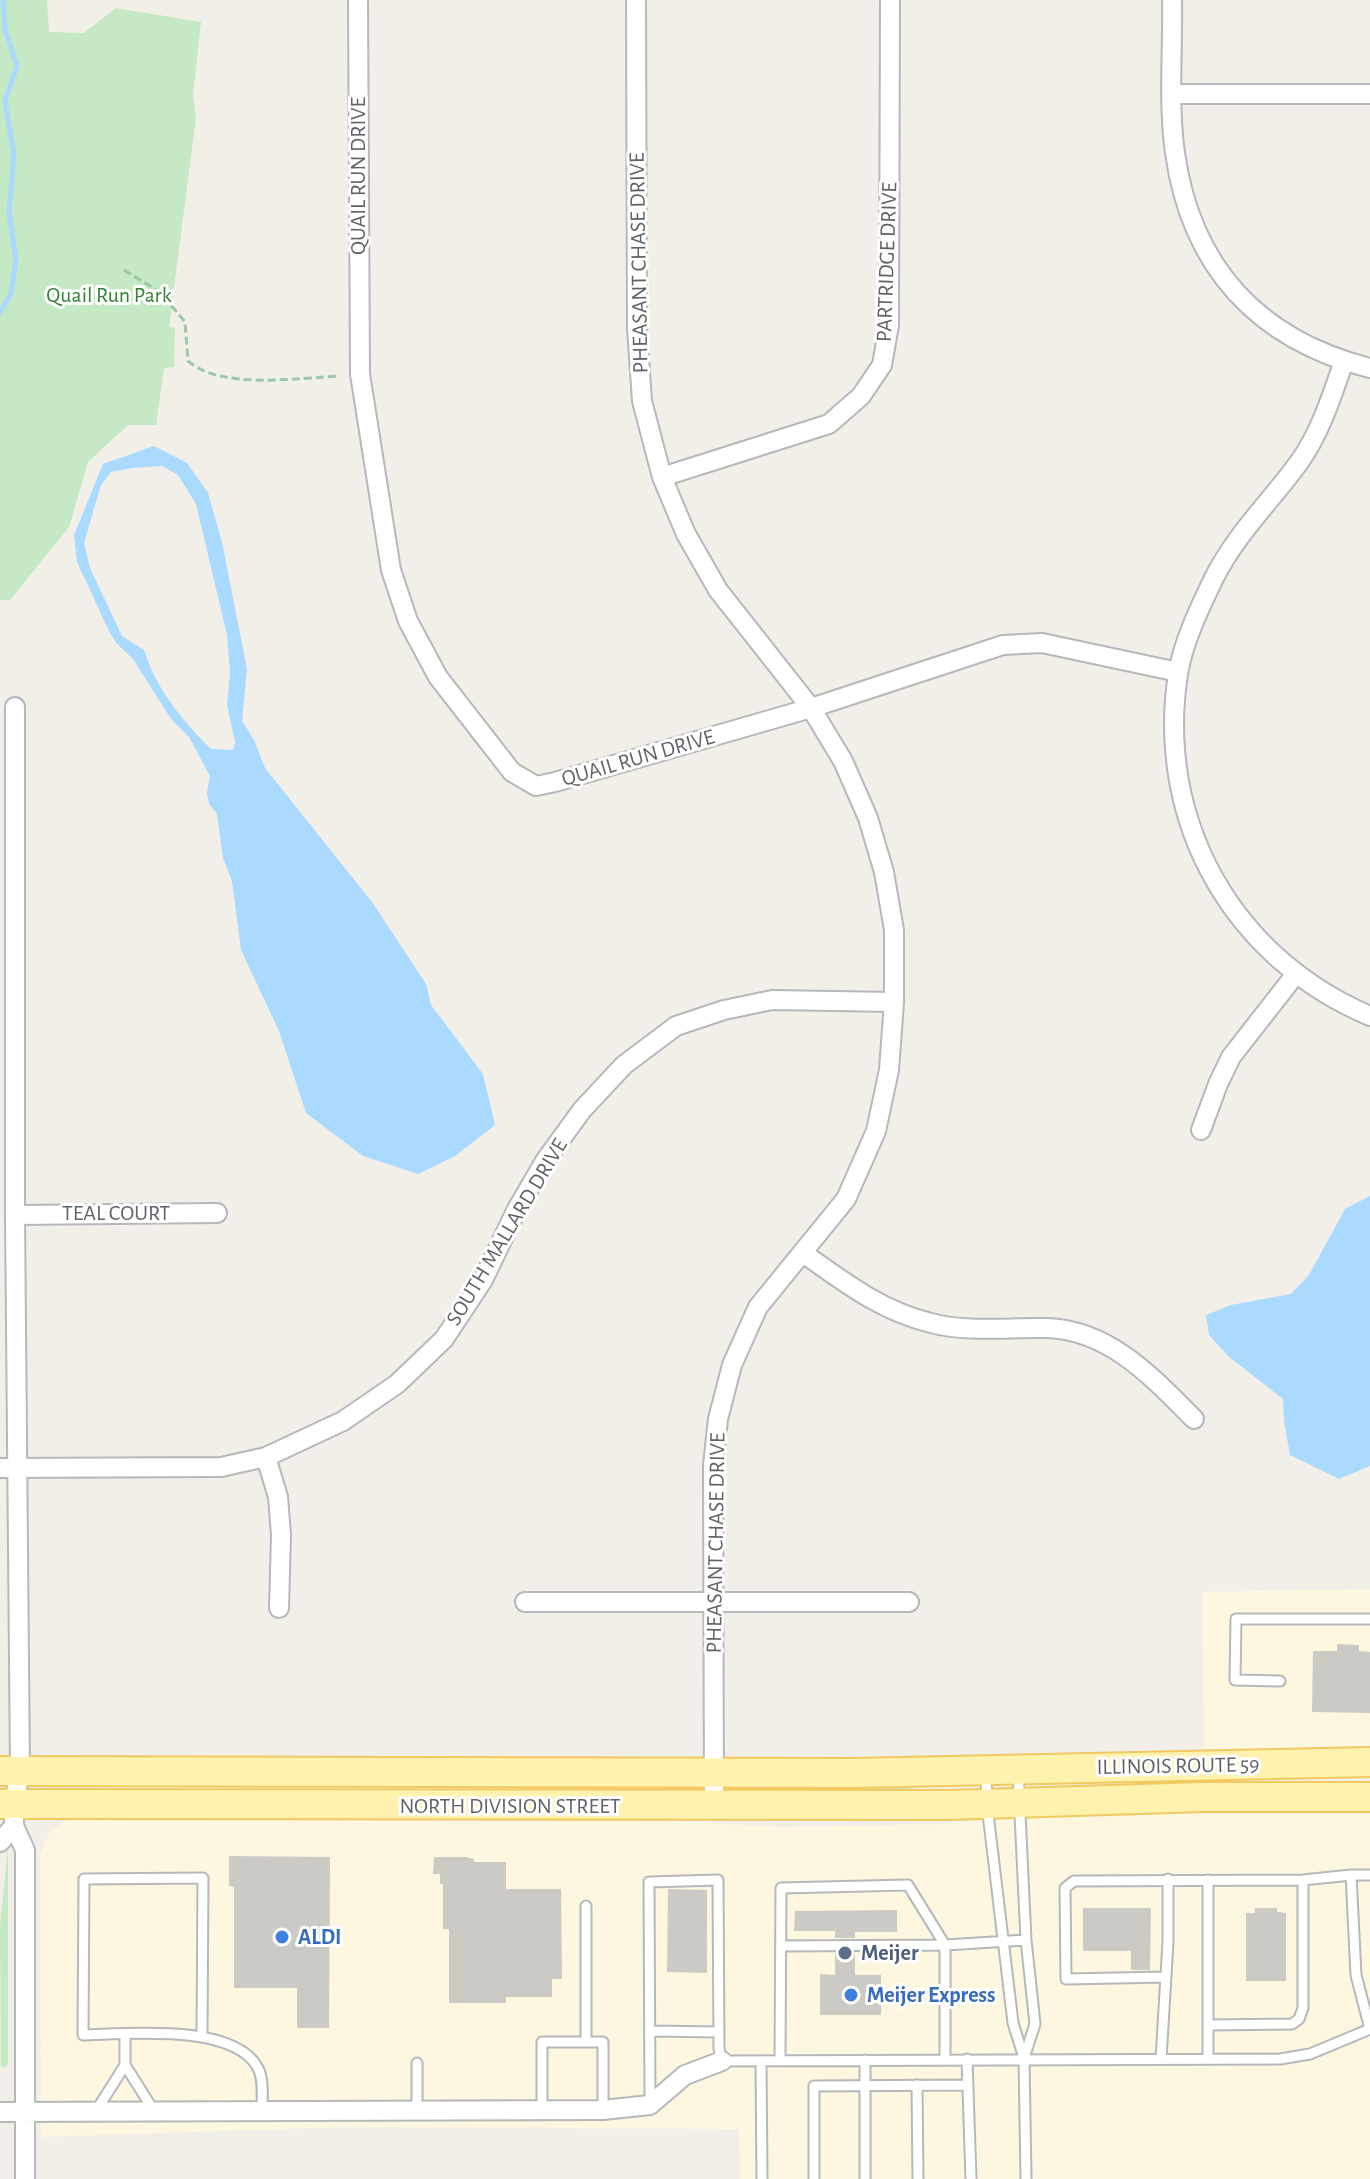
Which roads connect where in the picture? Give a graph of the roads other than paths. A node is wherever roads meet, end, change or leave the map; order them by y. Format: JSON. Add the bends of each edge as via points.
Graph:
{"nodes":[{"id":1,"x":358,"y":0,"type":"edge"},
{"id":2,"x":636,"y":0,"type":"edge"},
{"id":3,"x":890,"y":0,"type":"edge"},
{"id":4,"x":1172,"y":0,"type":"edge"},
{"id":5,"x":1173,"y":94,"type":"junction"},
{"id":6,"x":1370,"y":94,"type":"edge"},
{"id":7,"x":1344,"y":361,"type":"junction"},
{"id":8,"x":1370,"y":368,"type":"edge"},
{"id":9,"x":662,"y":477,"type":"junction"},
{"id":10,"x":1178,"y":672,"type":"junction"},
{"id":11,"x":15,"y":707,"type":"dead end"},
{"id":12,"x":811,"y":708,"type":"junction"},
{"id":13,"x":7,"y":735,"type":"edge"},
{"id":14,"x":1295,"y":975,"type":"junction"},
{"id":15,"x":894,"y":1002,"type":"junction"},
{"id":16,"x":1370,"y":1016,"type":"edge"},
{"id":17,"x":1201,"y":1130,"type":"dead end"},
{"id":18,"x":217,"y":1213,"type":"dead end"},
{"id":19,"x":15,"y":1215,"type":"junction"},
{"id":20,"x":803,"y":1253,"type":"junction"},
{"id":21,"x":1194,"y":1419,"type":"dead end"},
{"id":22,"x":266,"y":1457,"type":"junction"},
{"id":23,"x":9,"y":1468,"type":"edge"},
{"id":24,"x":525,"y":1602,"type":"dead end"},
{"id":25,"x":909,"y":1602,"type":"dead end"},
{"id":26,"x":714,"y":1603,"type":"junction"},
{"id":27,"x":279,"y":1608,"type":"dead end"},
{"id":28,"x":1370,"y":1619,"type":"edge"},
{"id":29,"x":1280,"y":1681,"type":"dead end"},
{"id":30,"x":1370,"y":1762,"type":"edge"},
{"id":31,"x":1018,"y":1770,"type":"junction"},
{"id":32,"x":10,"y":1771,"type":"edge"},
{"id":33,"x":985,"y":1771,"type":"junction"},
{"id":34,"x":714,"y":1773,"type":"junction"},
{"id":35,"x":1370,"y":1797,"type":"edge"},
{"id":36,"x":1019,"y":1803,"type":"junction"},
{"id":37,"x":987,"y":1805,"type":"junction"},
{"id":38,"x":714,"y":1806,"type":"junction"},
{"id":39,"x":9,"y":1811,"type":"edge"},
{"id":40,"x":0,"y":1842,"type":"edge"},
{"id":41,"x":1351,"y":1875,"type":"junction"},
{"id":42,"x":1370,"y":1875,"type":"edge"},
{"id":43,"x":1168,"y":1879,"type":"junction"},
{"id":44,"x":1208,"y":1880,"type":"junction"},
{"id":45,"x":1303,"y":1880,"type":"junction"},
{"id":46,"x":586,"y":1906,"type":"dead end"},
{"id":47,"x":1026,"y":1940,"type":"junction"},
{"id":48,"x":1001,"y":1941,"type":"junction"},
{"id":49,"x":945,"y":1945,"type":"junction"},
{"id":50,"x":781,"y":1946,"type":"junction"},
{"id":51,"x":1356,"y":1975,"type":"junction"},
{"id":52,"x":1370,"y":1975,"type":"edge"},
{"id":53,"x":1166,"y":1977,"type":"junction"},
{"id":54,"x":1208,"y":2025,"type":"junction"},
{"id":55,"x":1370,"y":2029,"type":"edge"},
{"id":56,"x":651,"y":2031,"type":"junction"},
{"id":57,"x":719,"y":2032,"type":"junction"},
{"id":58,"x":125,"y":2034,"type":"junction"},
{"id":59,"x":202,"y":2036,"type":"junction"},
{"id":60,"x":586,"y":2042,"type":"junction"},
{"id":61,"x":1024,"y":2058,"type":"junction"},
{"id":62,"x":945,"y":2059,"type":"junction"},
{"id":63,"x":967,"y":2059,"type":"junction"},
{"id":64,"x":1161,"y":2059,"type":"junction"},
{"id":65,"x":1208,"y":2059,"type":"junction"},
{"id":66,"x":780,"y":2060,"type":"junction"},
{"id":67,"x":865,"y":2060,"type":"junction"},
{"id":68,"x":722,"y":2061,"type":"junction"},
{"id":69,"x":761,"y":2061,"type":"junction"},
{"id":70,"x":417,"y":2063,"type":"dead end"},
{"id":71,"x":125,"y":2065,"type":"junction"},
{"id":72,"x":917,"y":2085,"type":"junction"},
{"id":73,"x":968,"y":2085,"type":"junction"},
{"id":74,"x":866,"y":2086,"type":"junction"},
{"id":75,"x":650,"y":2105,"type":"junction"},
{"id":76,"x":417,"y":2110,"type":"junction"},
{"id":77,"x":542,"y":2110,"type":"junction"},
{"id":78,"x":603,"y":2110,"type":"junction"},
{"id":79,"x":96,"y":2111,"type":"junction"},
{"id":80,"x":154,"y":2111,"type":"junction"},
{"id":81,"x":262,"y":2111,"type":"junction"},
{"id":82,"x":0,"y":2112,"type":"edge"},
{"id":83,"x":26,"y":2112,"type":"junction"},
{"id":84,"x":25,"y":2179,"type":"edge"},
{"id":85,"x":762,"y":2179,"type":"edge"},
{"id":86,"x":814,"y":2179,"type":"edge"},
{"id":87,"x":865,"y":2179,"type":"edge"},
{"id":88,"x":918,"y":2179,"type":"edge"},
{"id":89,"x":971,"y":2179,"type":"edge"},
{"id":90,"x":1026,"y":2179,"type":"edge"}],
"edges":[{"from":1,"to":12,"type":"street","name":"QUAIL RUN DRIVE","via":[[358,323],[365,417],[391,570],[408,621],[438,677],[512,772],[536,786]]},
{"from":2,"to":9,"type":"street","name":"PHEASANT CHASE DRIVE","via":[[637,328],[642,401]]},
{"from":3,"to":9,"type":"street","name":"PARTRIDGE DRIVE","via":[[889,325],[882,365],[861,396],[829,424]]},
{"from":4,"to":5,"type":"street"},
{"from":5,"to":6,"type":"street"},
{"from":5,"to":7,"type":"street","via":[[1174,150],[1182,194],[1195,233],[1216,270],[1276,329]]},
{"from":7,"to":8,"type":"street"},
{"from":7,"to":10,"type":"street","via":[[1322,422],[1301,459],[1216,574]]},
{"from":9,"to":12,"type":"street","name":"PHEASANT CHASE DRIVE","via":[[718,590]]},
{"from":10,"to":12,"type":"street","name":"QUAIL RUN DRIVE","via":[[1042,643],[1003,645]]},
{"from":10,"to":14,"type":"street","via":[[1176,756],[1200,854],[1251,932]]},
{"from":11,"to":13,"type":"street"},
{"from":12,"to":15,"type":"street","name":"PHEASANT CHASE DRIVE","via":[[843,761],[884,872],[894,930]]},
{"from":13,"to":19,"type":"street"},
{"from":14,"to":16,"type":"street"},
{"from":14,"to":17,"type":"street","via":[[1231,1057]]},
{"from":15,"to":20,"type":"street","name":"PHEASANT CHASE DRIVE","via":[[889,1070],[876,1131],[846,1199]]},
{"from":15,"to":22,"type":"street","name":"SOUTH MALLARD DRIVE","via":[[772,1000],[676,1026],[624,1065],[573,1123],[545,1161],[483,1280],[444,1339],[397,1384],[343,1421]]},
{"from":18,"to":19,"type":"street","name":"TEAL COURT"},
{"from":19,"to":23,"type":"street"},
{"from":20,"to":21,"type":"street","via":[[866,1298],[933,1324],[1052,1328],[1096,1339],[1144,1368]]},
{"from":20,"to":26,"type":"street","name":"PHEASANT CHASE DRIVE","via":[[758,1307],[732,1365],[713,1465]]},
{"from":22,"to":23,"type":"street","name":"SOUTH MALLARD DRIVE","via":[[221,1467]]},
{"from":22,"to":27,"type":"street","via":[[278,1497]]},
{"from":23,"to":32,"type":"street"},
{"from":24,"to":26,"type":"street"},
{"from":25,"to":26,"type":"street"},
{"from":26,"to":34,"type":"street","name":"PHEASANT CHASE DRIVE"},
{"from":28,"to":29,"type":"lane","via":[[1236,1619],[1235,1680]]},
{"from":30,"to":31,"type":"main road","name":"ILLINOIS ROUTE 59"},
{"from":31,"to":33,"type":"main road","name":"ILLINOIS ROUTE 59"},
{"from":31,"to":36,"type":"lane"},
{"from":32,"to":34,"type":"main road","name":"NORTH DIVISION STREET"},
{"from":32,"to":39,"type":"street"},
{"from":33,"to":34,"type":"main road","name":"NORTH DIVISION STREET"},
{"from":33,"to":37,"type":"lane"},
{"from":34,"to":38,"type":"street","name":"PHEASANT CHASE DRIVE"},
{"from":35,"to":36,"type":"main road","name":"ILLINOIS ROUTE 59"},
{"from":36,"to":37,"type":"main road","name":"NORTH DIVISION STREET"},
{"from":36,"to":47,"type":"lane"},
{"from":37,"to":38,"type":"main road","name":"NORTH DIVISION STREET"},
{"from":37,"to":48,"type":"lane"},
{"from":38,"to":39,"type":"main road","name":"NORTH DIVISION STREET"},
{"from":39,"to":40,"type":"street"},
{"from":39,"to":83,"type":"street","via":[[25,1850]]},
{"from":41,"to":42,"type":"lane"},
{"from":41,"to":45,"type":"lane"},
{"from":41,"to":51,"type":"lane"},
{"from":43,"to":44,"type":"lane"},
{"from":43,"to":53,"type":"lane"},
{"from":43,"to":53,"type":"lane","via":[[1074,1881],[1065,1888],[1066,1979]]},
{"from":44,"to":45,"type":"lane"},
{"from":44,"to":54,"type":"lane"},
{"from":45,"to":54,"type":"lane","via":[[1299,2019],[1292,2024]]},
{"from":46,"to":60,"type":"lane"},
{"from":47,"to":48,"type":"lane"},
{"from":47,"to":61,"type":"lane","via":[[1035,2024]]},
{"from":48,"to":49,"type":"lane"},
{"from":48,"to":61,"type":"lane","via":[[1013,2023]]},
{"from":49,"to":50,"type":"lane"},
{"from":49,"to":50,"type":"lane","via":[[908,1885],[781,1888]]},
{"from":49,"to":62,"type":"lane"},
{"from":50,"to":66,"type":"lane"},
{"from":51,"to":52,"type":"lane"},
{"from":51,"to":55,"type":"lane"},
{"from":53,"to":64,"type":"lane"},
{"from":54,"to":65,"type":"lane"},
{"from":55,"to":65,"type":"lane","via":[[1310,2054]]},
{"from":56,"to":57,"type":"lane"},
{"from":56,"to":57,"type":"lane","via":[[649,1882],[718,1880]]},
{"from":56,"to":75,"type":"lane"},
{"from":57,"to":68,"type":"lane"},
{"from":58,"to":59,"type":"lane"},
{"from":58,"to":59,"type":"lane","via":[[83,2035],[84,1879],[203,1878]]},
{"from":58,"to":71,"type":"lane"},
{"from":59,"to":81,"type":"lane","via":[[226,2042],[251,2059],[259,2070]]},
{"from":60,"to":77,"type":"lane","via":[[542,2042]]},
{"from":60,"to":78,"type":"lane","via":[[603,2042]]},
{"from":61,"to":63,"type":"lane"},
{"from":61,"to":64,"type":"lane"},
{"from":61,"to":90,"type":"lane"},
{"from":62,"to":63,"type":"lane"},
{"from":62,"to":67,"type":"lane"},
{"from":63,"to":73,"type":"lane"},
{"from":64,"to":65,"type":"lane"},
{"from":66,"to":67,"type":"lane"},
{"from":66,"to":69,"type":"lane"},
{"from":67,"to":74,"type":"lane"},
{"from":68,"to":69,"type":"lane"},
{"from":68,"to":75,"type":"street","via":[[685,2075]]},
{"from":69,"to":85,"type":"lane"},
{"from":70,"to":76,"type":"lane"},
{"from":71,"to":79,"type":"lane"},
{"from":71,"to":80,"type":"lane"},
{"from":72,"to":73,"type":"lane"},
{"from":72,"to":74,"type":"lane"},
{"from":72,"to":88,"type":"lane"},
{"from":73,"to":89,"type":"lane"},
{"from":74,"to":86,"type":"lane","via":[[814,2086]]},
{"from":74,"to":87,"type":"lane"},
{"from":75,"to":78,"type":"street"},
{"from":76,"to":77,"type":"street"},
{"from":76,"to":81,"type":"street"},
{"from":77,"to":78,"type":"street"},
{"from":79,"to":80,"type":"street"},
{"from":79,"to":83,"type":"street"},
{"from":80,"to":81,"type":"street"},
{"from":82,"to":83,"type":"street"},
{"from":83,"to":84,"type":"street"}]}
